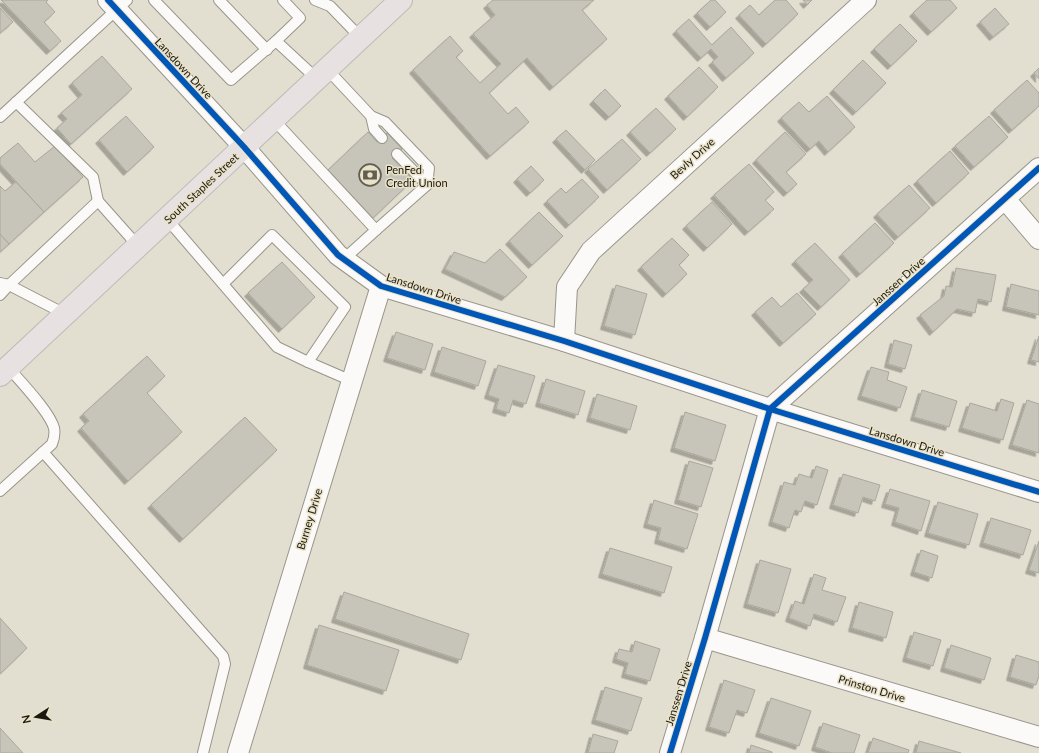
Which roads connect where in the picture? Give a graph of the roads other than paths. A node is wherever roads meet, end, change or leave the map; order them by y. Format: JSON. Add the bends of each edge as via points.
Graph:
{"nodes":[{"id":1,"x":154,"y":0,"type":"edge"},
{"id":2,"x":219,"y":0,"type":"edge"},
{"id":3,"x":283,"y":0,"type":"edge"},
{"id":4,"x":315,"y":0,"type":"edge"},
{"id":5,"x":402,"y":0,"type":"edge"},
{"id":6,"x":866,"y":0,"type":"edge"},
{"id":7,"x":117,"y":3,"type":"edge"},
{"id":8,"x":361,"y":38,"type":"junction"},
{"id":9,"x":276,"y":41,"type":"junction"},
{"id":10,"x":267,"y":50,"type":"junction"},
{"id":11,"x":322,"y":74,"type":"junction"},
{"id":12,"x":16,"y":102,"type":"junction"},
{"id":13,"x":371,"y":116,"type":"junction"},
{"id":14,"x":0,"y":117,"type":"edge"},
{"id":15,"x":274,"y":120,"type":"junction"},
{"id":16,"x":382,"y":138,"type":"dead end"},
{"id":17,"x":244,"y":148,"type":"junction"},
{"id":18,"x":396,"y":154,"type":"dead end"},
{"id":19,"x":1039,"y":168,"type":"edge"},
{"id":20,"x":427,"y":185,"type":"junction"},
{"id":21,"x":1005,"y":199,"type":"junction"},
{"id":22,"x":98,"y":200,"type":"junction"},
{"id":23,"x":167,"y":219,"type":"junction"},
{"id":24,"x":376,"y":230,"type":"junction"},
{"id":25,"x":1039,"y":239,"type":"edge"},
{"id":26,"x":138,"y":246,"type":"junction"},
{"id":27,"x":344,"y":259,"type":"junction"},
{"id":28,"x":5,"y":284,"type":"edge"},
{"id":29,"x":223,"y":284,"type":"junction"},
{"id":30,"x":381,"y":286,"type":"junction"},
{"id":31,"x":0,"y":295,"type":"edge"},
{"id":32,"x":65,"y":314,"type":"junction"},
{"id":33,"x":564,"y":341,"type":"junction"},
{"id":34,"x":308,"y":362,"type":"junction"},
{"id":35,"x":4,"y":371,"type":"edge"},
{"id":36,"x":352,"y":381,"type":"junction"},
{"id":37,"x":770,"y":408,"type":"junction"},
{"id":38,"x":43,"y":452,"type":"junction"},
{"id":39,"x":0,"y":491,"type":"edge"},
{"id":40,"x":1039,"y":492,"type":"edge"},
{"id":41,"x":705,"y":638,"type":"junction"},
{"id":42,"x":1039,"y":737,"type":"edge"},
{"id":43,"x":203,"y":753,"type":"edge"},
{"id":44,"x":238,"y":753,"type":"edge"},
{"id":45,"x":670,"y":753,"type":"edge"}],
"edges":[{"from":1,"to":10,"type":"lane","via":[[231,80]]},
{"from":2,"to":10,"type":"lane"},
{"from":3,"to":9,"type":"lane","via":[[300,18]]},
{"from":4,"to":8,"type":"lane","via":[[330,6]]},
{"from":5,"to":8,"type":"main road","name":"South Staples Street"},
{"from":6,"to":33,"type":"street","name":"Bevly Drive","via":[[591,251],[566,287]]},
{"from":7,"to":12,"type":"lane"},
{"from":7,"to":17,"type":"street","name":"Lansdown Drive"},
{"from":8,"to":11,"type":"main road","name":"South Staples Street"},
{"from":9,"to":10,"type":"lane"},
{"from":9,"to":11,"type":"lane"},
{"from":11,"to":13,"type":"lane"},
{"from":11,"to":15,"type":"main road","name":"South Staples Street"},
{"from":12,"to":14,"type":"lane"},
{"from":12,"to":22,"type":"lane","via":[[93,177]]},
{"from":13,"to":16,"type":"lane","via":[[374,129]]},
{"from":13,"to":20,"type":"lane","via":[[385,122],[429,168]]},
{"from":15,"to":17,"type":"main road","name":"South Staples Street"},
{"from":15,"to":24,"type":"lane"},
{"from":17,"to":23,"type":"main road","name":"South Staples Street"},
{"from":17,"to":27,"type":"street","name":"Lansdown Drive"},
{"from":18,"to":20,"type":"lane"},
{"from":19,"to":21,"type":"street","name":"Janssen Drive"},
{"from":20,"to":24,"type":"lane"},
{"from":21,"to":25,"type":"street"},
{"from":21,"to":37,"type":"street","name":"Janssen Drive"},
{"from":22,"to":26,"type":"lane"},
{"from":22,"to":28,"type":"lane"},
{"from":23,"to":26,"type":"main road","name":"South Staples Street"},
{"from":23,"to":29,"type":"lane"},
{"from":24,"to":27,"type":"lane"},
{"from":26,"to":32,"type":"main road","name":"South Staples Street"},
{"from":27,"to":30,"type":"street","name":"Lansdown Drive"},
{"from":28,"to":31,"type":"lane"},
{"from":28,"to":32,"type":"lane"},
{"from":29,"to":34,"type":"lane","via":[[277,347]]},
{"from":29,"to":34,"type":"lane","via":[[272,235],[345,307]]},
{"from":30,"to":33,"type":"street","name":"Lansdown Drive"},
{"from":30,"to":36,"type":"street","name":"Burney Drive"},
{"from":32,"to":35,"type":"main road","name":"South Staples Street"},
{"from":33,"to":37,"type":"street","name":"Lansdown Drive"},
{"from":34,"to":36,"type":"lane"},
{"from":35,"to":38,"type":"lane","via":[[48,415],[54,428],[54,437],[52,444]]},
{"from":36,"to":44,"type":"street","name":"Burney Drive"},
{"from":37,"to":40,"type":"street","name":"Lansdown Drive"},
{"from":37,"to":41,"type":"street"},
{"from":38,"to":39,"type":"lane"},
{"from":38,"to":43,"type":"lane","via":[[223,656],[225,664]]},
{"from":41,"to":42,"type":"street","name":"Prinston Drive"},
{"from":41,"to":45,"type":"street","name":"Janssen Drive"}]}
